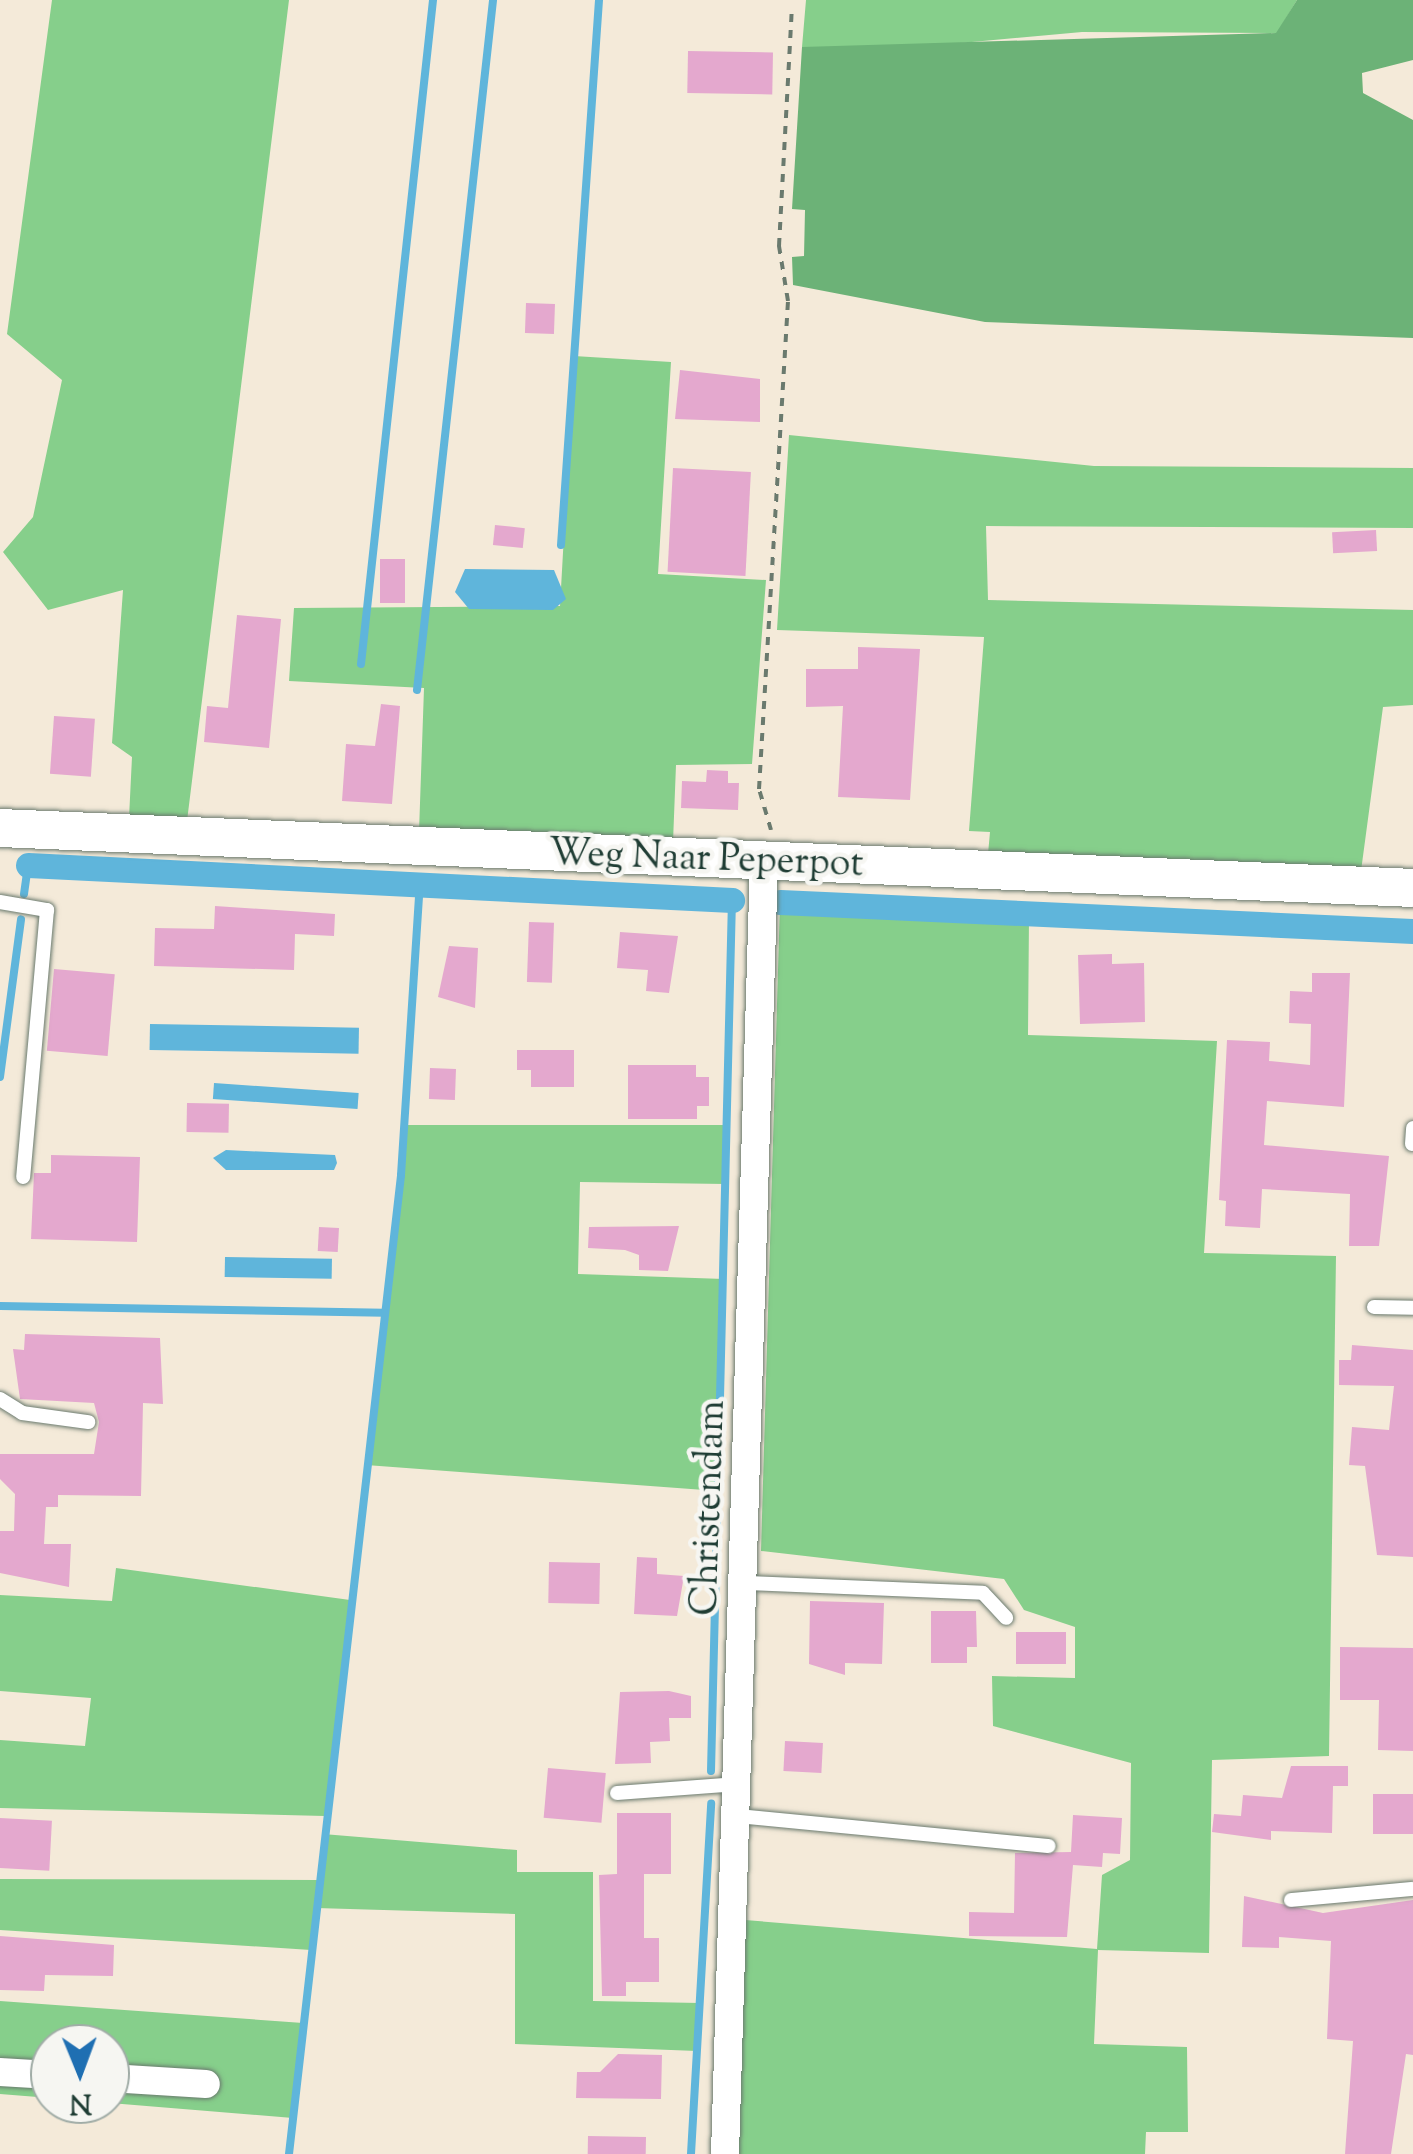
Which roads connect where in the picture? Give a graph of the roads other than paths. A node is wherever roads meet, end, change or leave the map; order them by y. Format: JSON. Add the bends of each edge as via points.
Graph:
{"nodes":[{"id":1,"x":0,"y":828,"type":"edge"},
{"id":2,"x":772,"y":863,"type":"junction"},
{"id":3,"x":1413,"y":888,"type":"edge"},
{"id":4,"x":0,"y":902,"type":"edge"},
{"id":5,"x":23,"y":1177,"type":"dead end"},
{"id":6,"x":1374,"y":1307,"type":"dead end"},
{"id":7,"x":1413,"y":1308,"type":"edge"},
{"id":8,"x":0,"y":1399,"type":"edge"},
{"id":9,"x":88,"y":1422,"type":"dead end"},
{"id":10,"x":748,"y":1583,"type":"junction"},
{"id":11,"x":1006,"y":1618,"type":"dead end"},
{"id":12,"x":738,"y":1784,"type":"junction"},
{"id":13,"x":617,"y":1793,"type":"dead end"},
{"id":14,"x":737,"y":1816,"type":"junction"},
{"id":15,"x":1049,"y":1846,"type":"dead end"},
{"id":16,"x":1413,"y":1889,"type":"edge"},
{"id":17,"x":1291,"y":1900,"type":"dead end"},
{"id":18,"x":0,"y":2072,"type":"edge"},
{"id":19,"x":30,"y":2074,"type":"edge"},
{"id":20,"x":130,"y":2079,"type":"edge"},
{"id":21,"x":206,"y":2084,"type":"dead end"},
{"id":22,"x":724,"y":2154,"type":"edge"}],
"edges":[{"from":1,"to":2,"type":"street","name":"Weg Naar Peperpot"},
{"from":2,"to":3,"type":"street","name":"Weg Naar Peperpot"},
{"from":2,"to":10,"type":"street","name":"Christendam"},
{"from":4,"to":5,"type":"lane","via":[[47,910]]},
{"from":6,"to":7,"type":"lane"},
{"from":8,"to":9,"type":"lane","via":[[22,1413]]},
{"from":10,"to":11,"type":"lane","via":[[983,1593]]},
{"from":10,"to":12,"type":"street","name":"Christendam"},
{"from":12,"to":13,"type":"lane"},
{"from":12,"to":14,"type":"street","name":"Christendam"},
{"from":14,"to":15,"type":"lane"},
{"from":14,"to":22,"type":"street","name":"Christendam"},
{"from":16,"to":17,"type":"lane","via":[[1346,1888]]},
{"from":18,"to":19,"type":"street"},
{"from":20,"to":21,"type":"street"}]}
